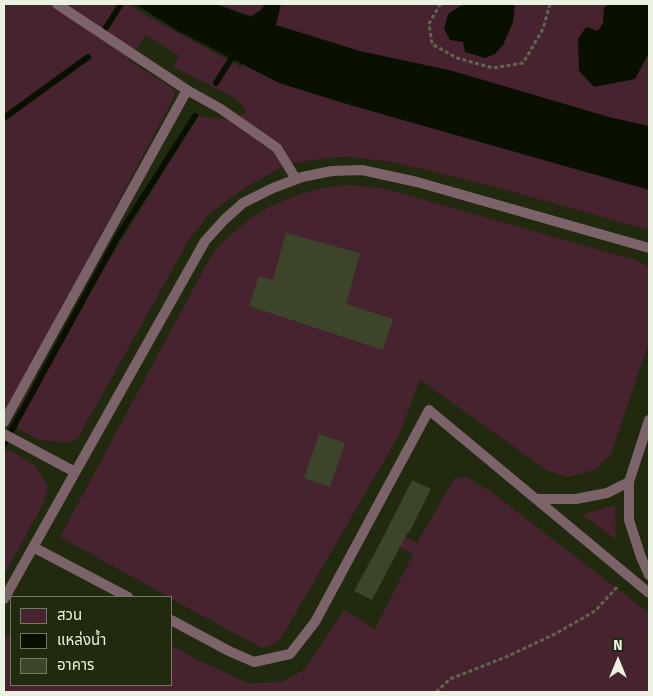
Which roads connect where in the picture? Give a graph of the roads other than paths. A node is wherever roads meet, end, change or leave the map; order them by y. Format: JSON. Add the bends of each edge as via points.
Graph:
{"nodes":[{"id":1,"x":57,"y":4,"type":"edge"},
{"id":2,"x":187,"y":90,"type":"junction"},
{"id":3,"x":296,"y":179,"type":"junction"},
{"id":4,"x":649,"y":248,"type":"edge"},
{"id":5,"x":649,"y":420,"type":"edge"},
{"id":6,"x":4,"y":422,"type":"edge"},
{"id":7,"x":5,"y":434,"type":"edge"},
{"id":8,"x":75,"y":472,"type":"junction"},
{"id":9,"x":629,"y":482,"type":"junction"},
{"id":10,"x":536,"y":499,"type":"junction"},
{"id":11,"x":33,"y":547,"type":"junction"},
{"id":12,"x":649,"y":575,"type":"edge"},
{"id":13,"x":649,"y":593,"type":"edge"},
{"id":14,"x":126,"y":596,"type":"edge"},
{"id":15,"x":4,"y":600,"type":"edge"},
{"id":16,"x":172,"y":621,"type":"edge"}],
"edges":[{"from":1,"to":2,"type":"lane"},
{"from":2,"to":3,"type":"lane","via":[[221,108],[277,148]]},
{"from":2,"to":6,"type":"lane"},
{"from":3,"to":4,"type":"lane","via":[[332,171],[362,170],[417,182]]},
{"from":3,"to":8,"type":"lane","via":[[243,203],[205,241]]},
{"from":5,"to":9,"type":"lane"},
{"from":7,"to":8,"type":"lane"},
{"from":8,"to":11,"type":"lane"},
{"from":9,"to":10,"type":"lane","via":[[607,493],[576,499]]},
{"from":9,"to":12,"type":"lane","via":[[629,520]]},
{"from":10,"to":13,"type":"lane"},
{"from":10,"to":16,"type":"lane","via":[[429,410],[315,622],[290,654],[254,662]]},
{"from":11,"to":14,"type":"lane"},
{"from":11,"to":15,"type":"lane"}]}
